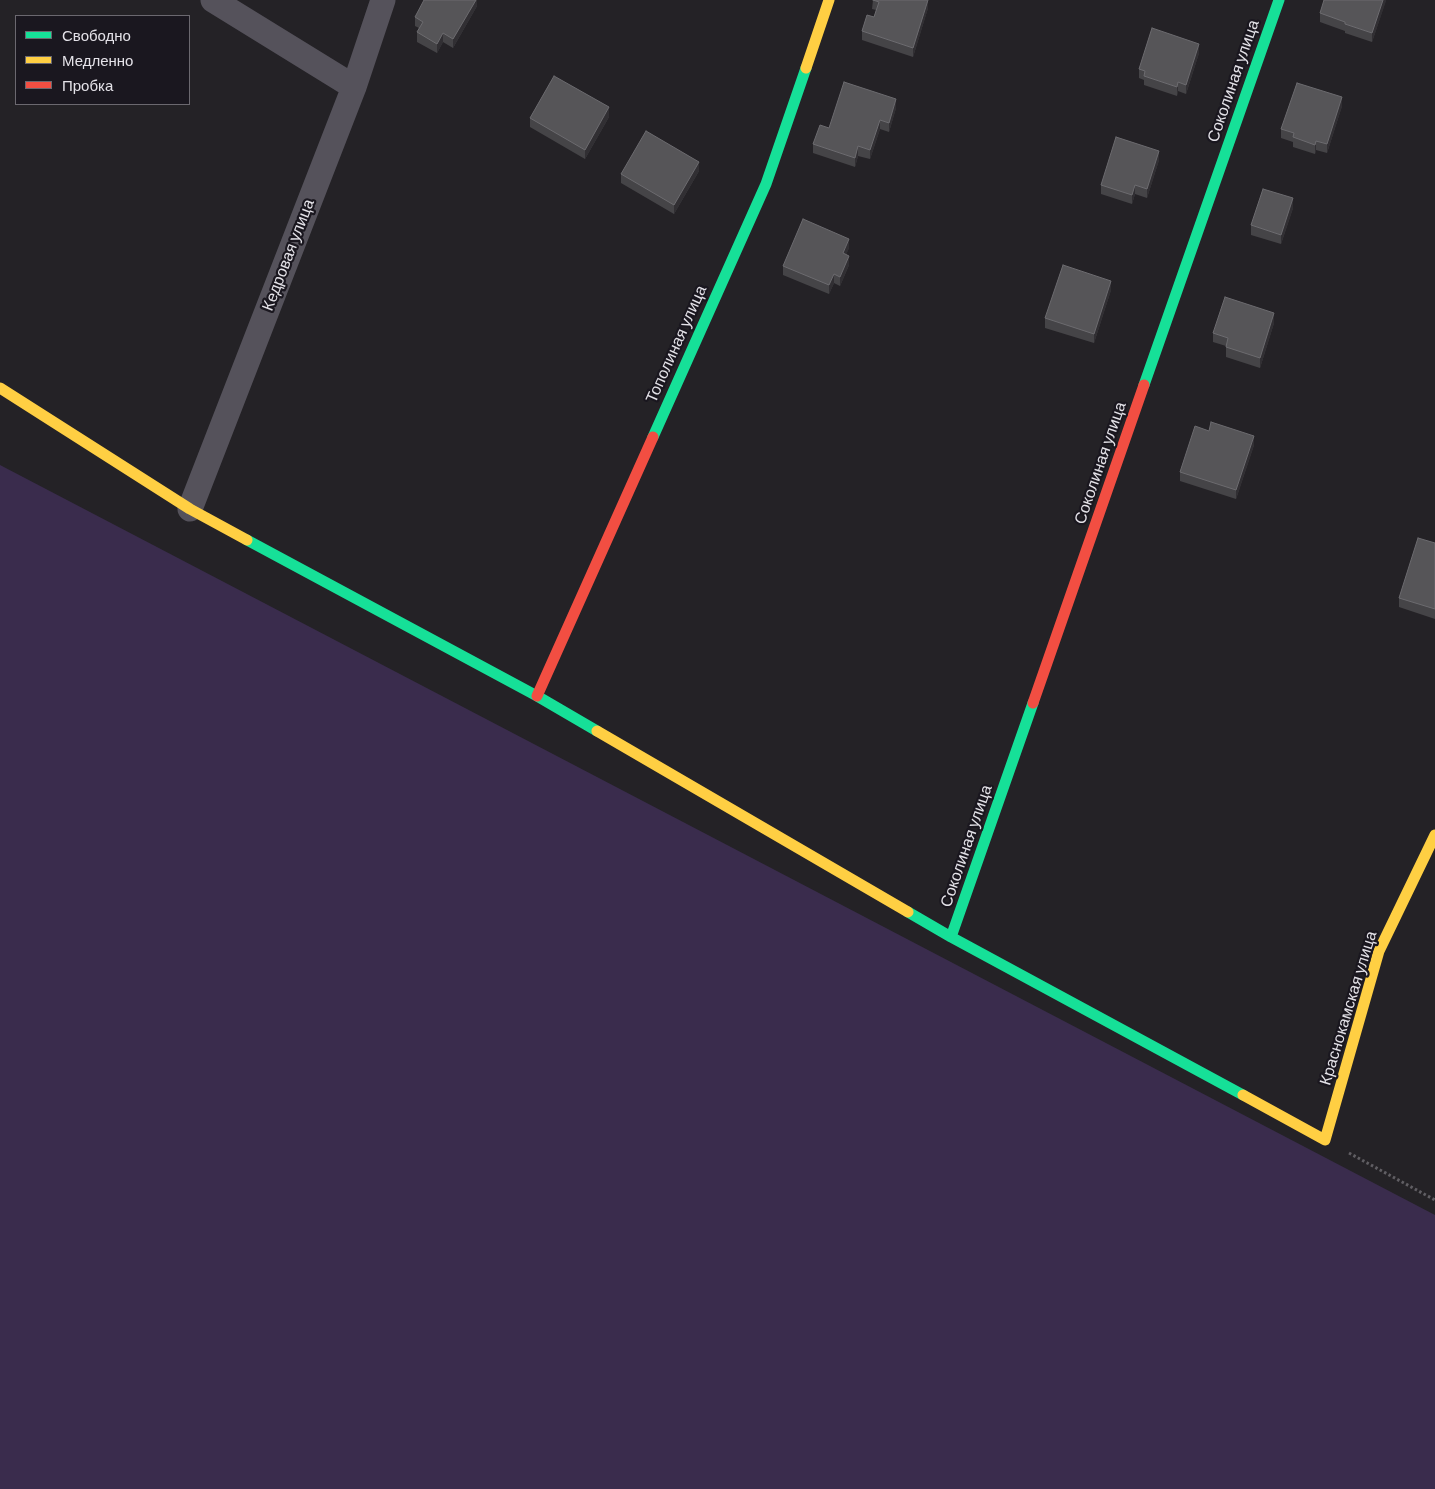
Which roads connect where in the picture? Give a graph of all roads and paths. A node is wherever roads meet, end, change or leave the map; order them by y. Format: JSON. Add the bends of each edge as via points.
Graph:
{"nodes":[{"id":1,"x":213,"y":0,"type":"edge"},
{"id":2,"x":383,"y":0,"type":"edge"},
{"id":3,"x":829,"y":0,"type":"edge"},
{"id":4,"x":1279,"y":0,"type":"edge"},
{"id":5,"x":354,"y":86,"type":"junction"},
{"id":6,"x":0,"y":388,"type":"edge"},
{"id":7,"x":190,"y":509,"type":"junction"},
{"id":8,"x":537,"y":696,"type":"junction"},
{"id":9,"x":1435,"y":835,"type":"edge"},
{"id":10,"x":951,"y":937,"type":"junction"},
{"id":11,"x":1325,"y":1140,"type":"junction"},
{"id":12,"x":1435,"y":1200,"type":"edge"}],
"edges":[{"from":1,"to":5,"type":"street"},
{"from":2,"to":5,"type":"street","name":"Кедровая улица"},
{"from":3,"to":8,"type":"street","name":"Тополиная улица","via":[[766,184]]},
{"from":4,"to":10,"type":"street","name":"Соколиная улица"},
{"from":5,"to":7,"type":"street","name":"Кедровая улица"},
{"from":6,"to":7,"type":"street"},
{"from":7,"to":8,"type":"street"},
{"from":8,"to":10,"type":"street"},
{"from":9,"to":11,"type":"street","name":"Краснокамская улица","via":[[1379,951]]},
{"from":10,"to":11,"type":"street"},
{"from":11,"to":12,"type":"path"}]}
